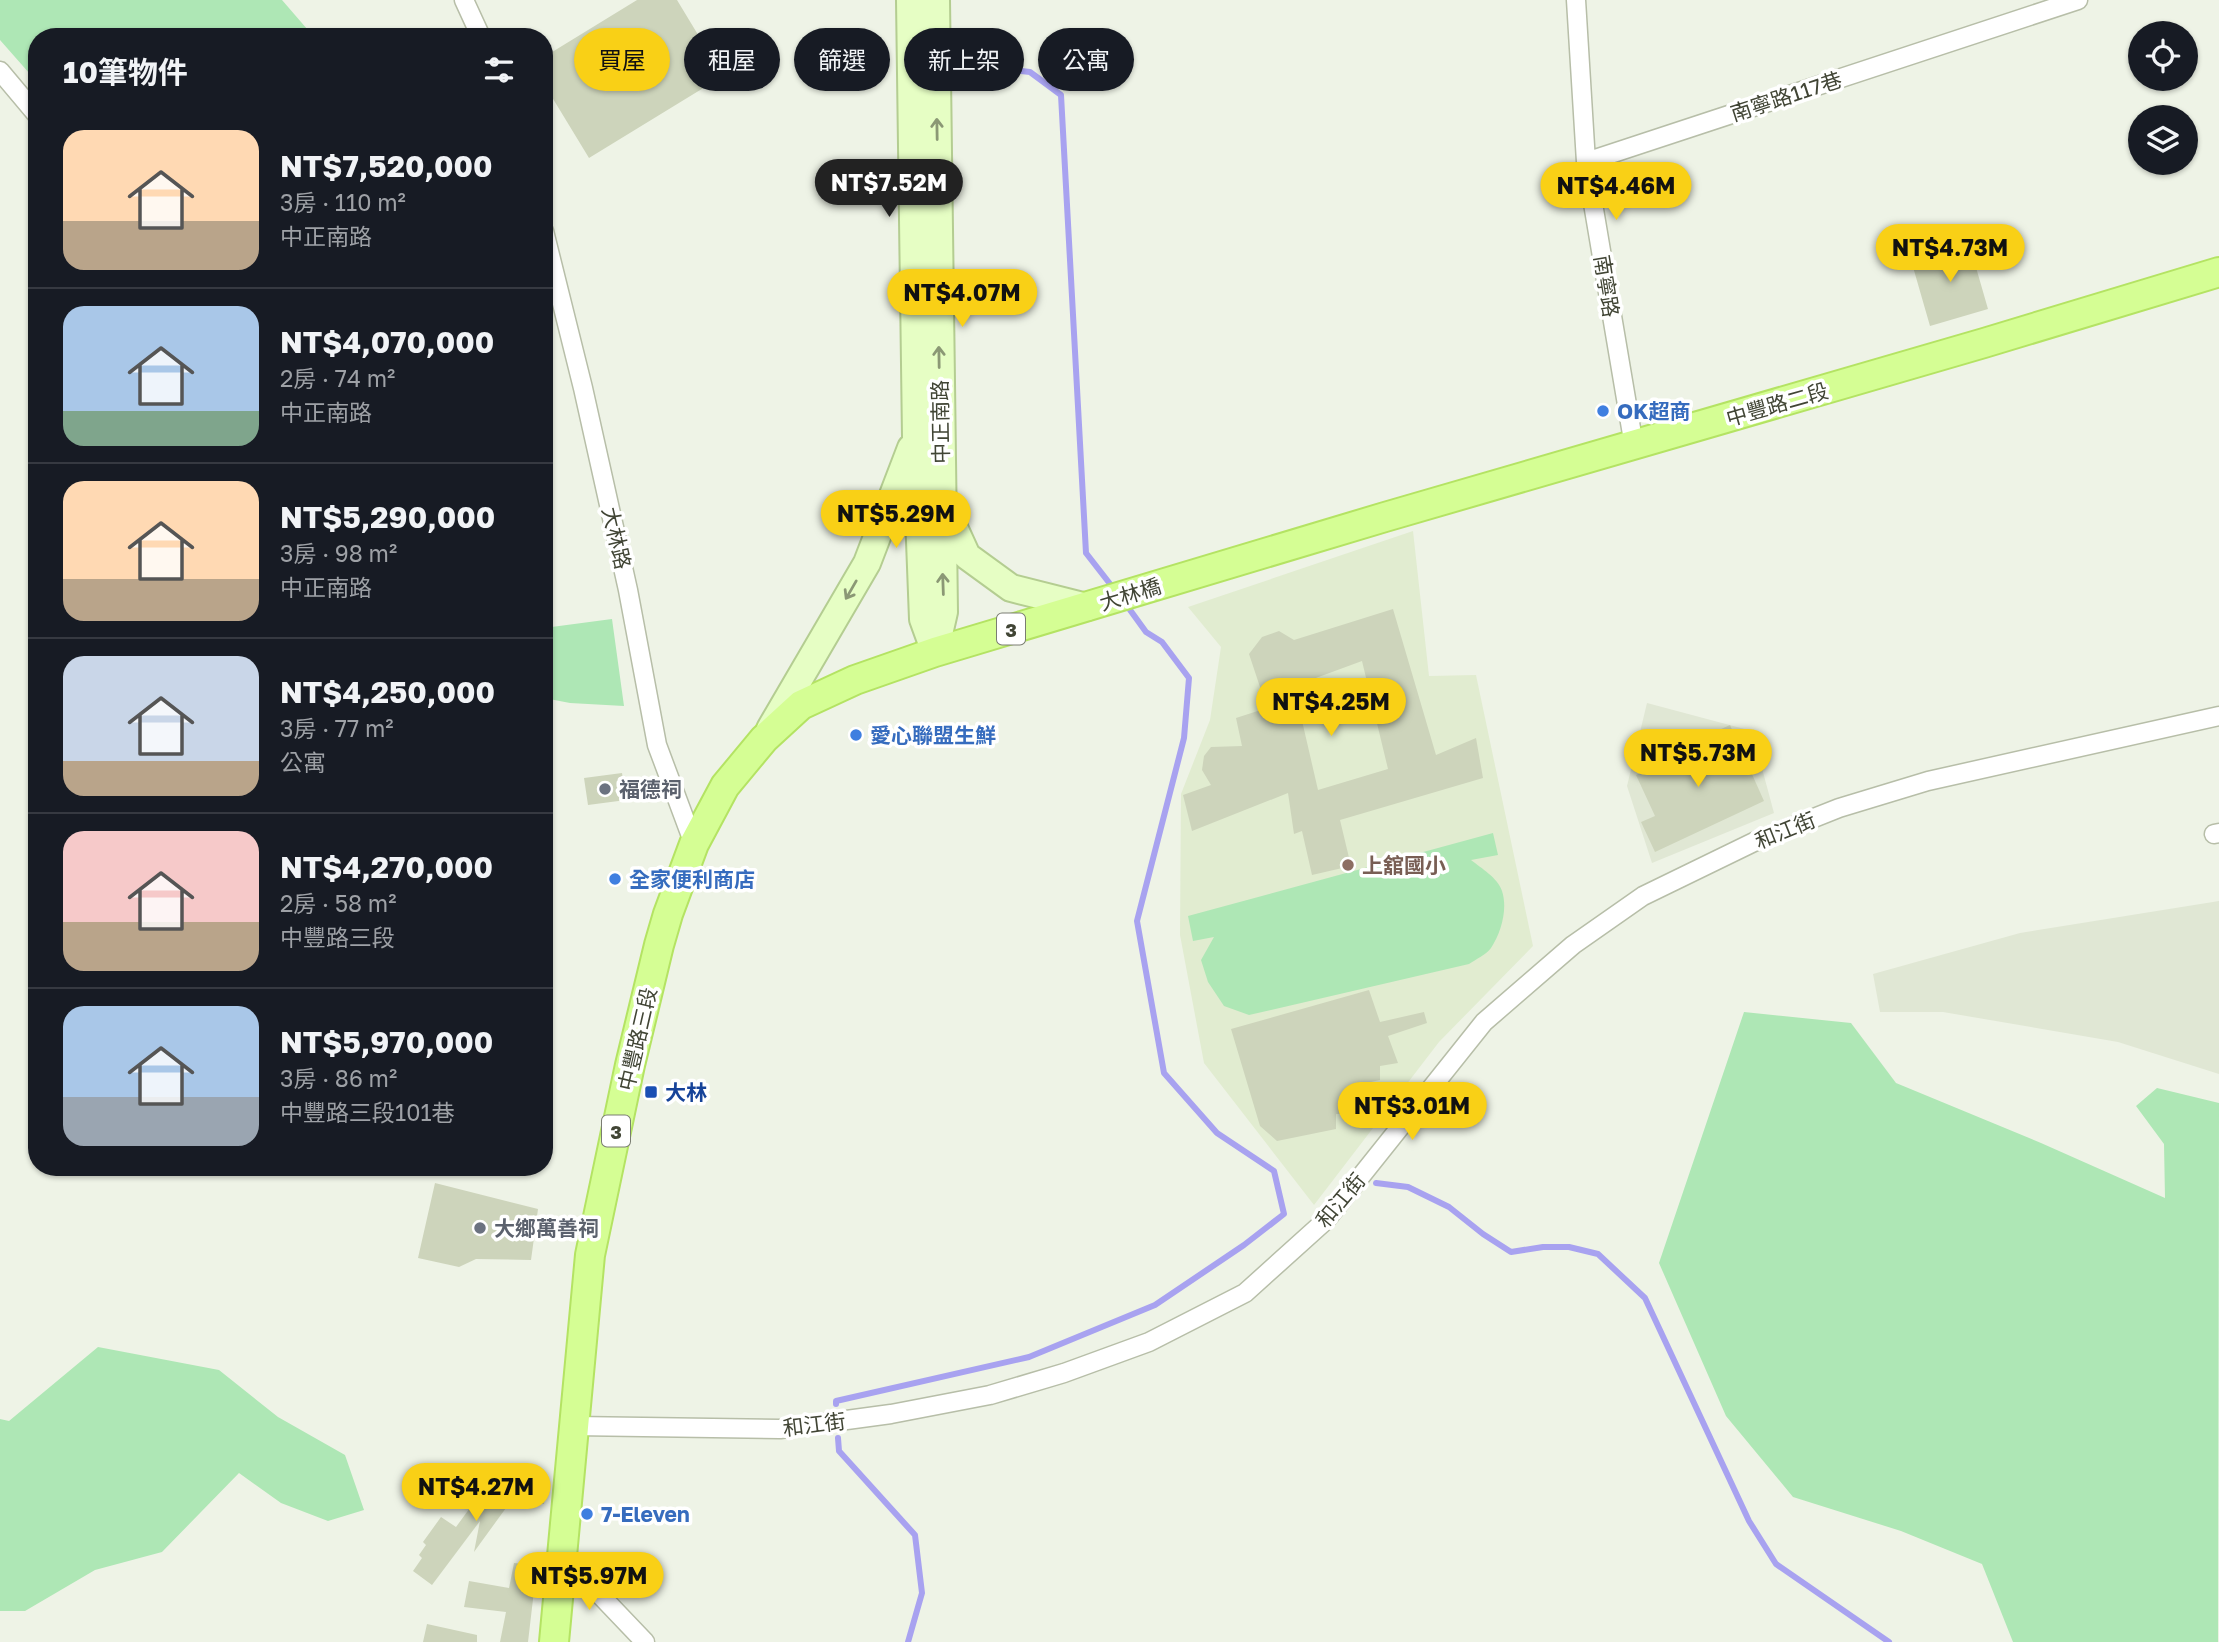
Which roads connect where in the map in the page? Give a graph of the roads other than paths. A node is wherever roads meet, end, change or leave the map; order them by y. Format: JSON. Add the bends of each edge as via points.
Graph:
{"nodes":[{"id":1,"x":464,"y":0,"type":"edge"},
{"id":2,"x":910,"y":0,"type":"edge"},
{"id":3,"x":936,"y":0,"type":"edge"},
{"id":4,"x":1576,"y":0,"type":"edge"},
{"id":5,"x":2078,"y":0,"type":"edge"},
{"id":6,"x":477,"y":28,"type":"edge"},
{"id":7,"x":0,"y":71,"type":"edge"},
{"id":8,"x":28,"y":104,"type":"edge"},
{"id":9,"x":1586,"y":162,"type":"junction"},
{"id":10,"x":553,"y":267,"type":"edge"},
{"id":11,"x":2219,"y":272,"type":"edge"},
{"id":12,"x":916,"y":437,"type":"junction"},
{"id":13,"x":1634,"y":446,"type":"junction"},
{"id":14,"x":940,"y":499,"type":"junction"},
{"id":15,"x":1173,"y":581,"type":"joint"},
{"id":16,"x":1087,"y":607,"type":"junction"},
{"id":17,"x":935,"y":652,"type":"junction"},
{"id":18,"x":2219,"y":716,"type":"edge"},
{"id":19,"x":764,"y":740,"type":"junction"},
{"id":20,"x":694,"y":844,"type":"junction"},
{"id":21,"x":574,"y":1426,"type":"junction"},
{"id":22,"x":561,"y":1555,"type":"junction"},
{"id":23,"x":554,"y":1642,"type":"edge"},
{"id":24,"x":645,"y":1642,"type":"edge"}],
"edges":[{"from":1,"to":6,"type":"street"},
{"from":2,"to":12,"type":"street","name":"中正南路"},
{"from":14,"to":3,"type":"street","name":"中正南路","one_way":true},
{"from":4,"to":9,"type":"street","name":"南寧路"},
{"from":5,"to":9,"type":"street","name":"南寧路117巷"},
{"from":7,"to":8,"type":"street"},
{"from":9,"to":13,"type":"street","name":"南寧路"},
{"from":10,"to":20,"type":"street","name":"大林路","via":[[628,590],[657,745]]},
{"from":11,"to":13,"type":"main road","name":"中豐路二段","number":"3"},
{"from":12,"to":17,"type":"street","name":"中正南路","via":[[922,619]]},
{"from":12,"to":19,"type":"street","one_way":true,"via":[[867,563]]},
{"from":13,"to":15,"type":"main road","name":"中豐路二段","number":"3"},
{"from":14,"to":16,"type":"street","via":[[967,556],[1011,588]]},
{"from":17,"to":14,"type":"street","name":"中正南路","one_way":true,"via":[[944,612]]},
{"from":15,"to":16,"type":"main road","name":"大林橋","number":"3"},
{"from":16,"to":17,"type":"main road","number":"3"},
{"from":17,"to":19,"type":"main road","name":"中豐路三段","number":"3","via":[[801,705]]},
{"from":18,"to":21,"type":"street","name":"和江街","via":[[1928,781],[1839,808],[1756,841],[1643,897],[1573,945],[1484,1021],[1326,1220],[1245,1293],[1149,1342],[990,1395],[891,1414],[780,1429]]},
{"from":19,"to":20,"type":"main road","name":"中豐路三段","number":"3","via":[[725,786]]},
{"from":20,"to":21,"type":"main road","name":"中豐路三段","number":"3","via":[[654,967],[590,1255]]},
{"from":21,"to":22,"type":"main road","name":"中豐路三段","number":"3"},
{"from":22,"to":23,"type":"main road","name":"中豐路三段","number":"3"},
{"from":22,"to":24,"type":"street"}]}
